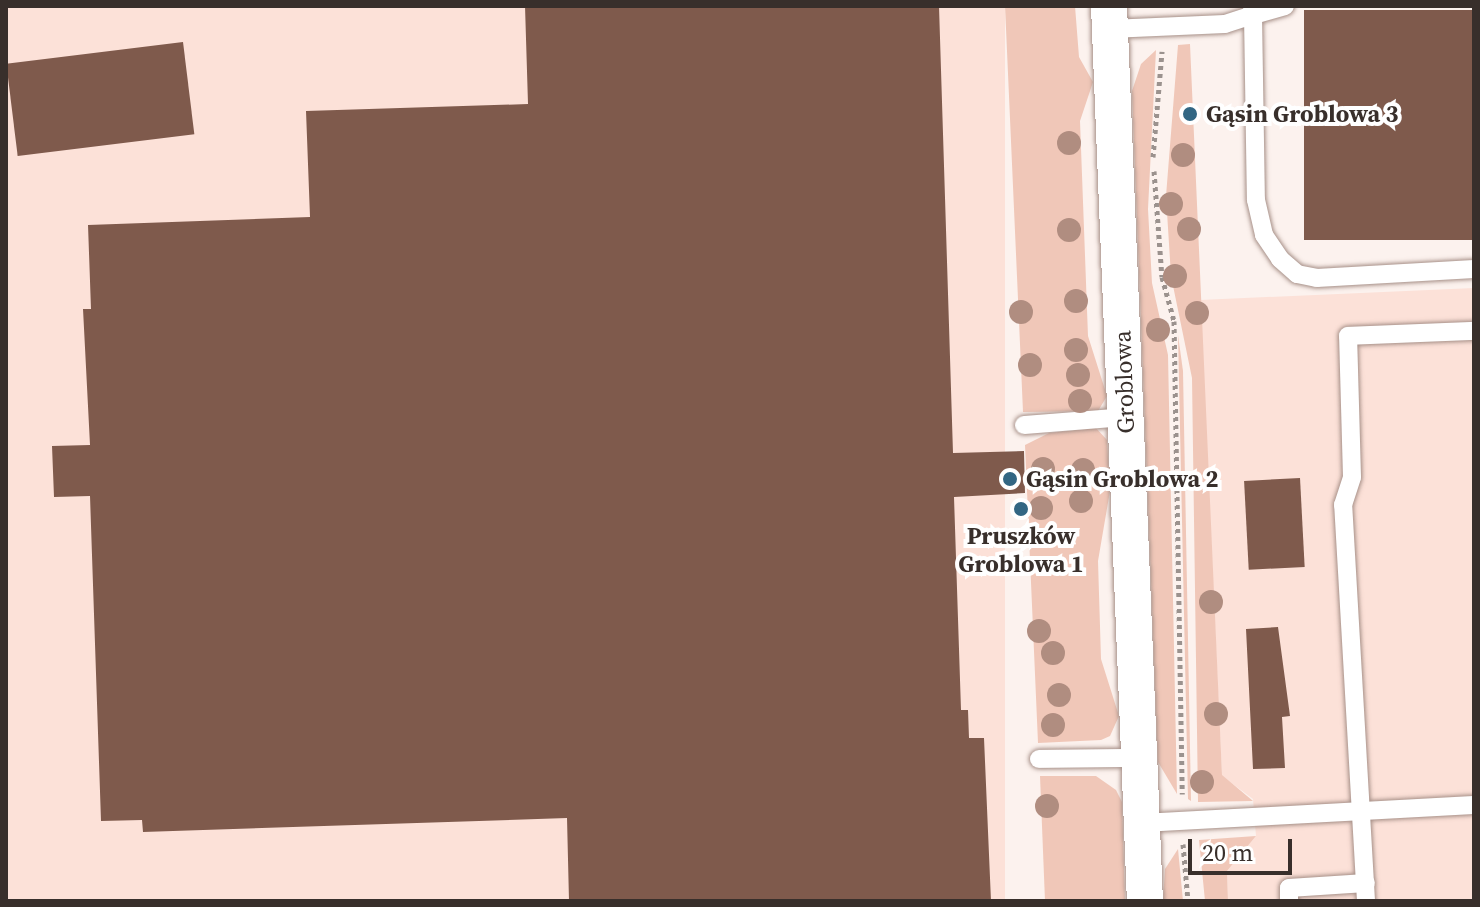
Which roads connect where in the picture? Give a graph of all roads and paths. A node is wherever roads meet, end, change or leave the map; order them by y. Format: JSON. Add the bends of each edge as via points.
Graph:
{"nodes":[{"id":1,"x":1285,"y":6,"type":"edge"},
{"id":2,"x":1252,"y":11,"type":"edge"},
{"id":3,"x":1109,"y":18,"type":"edge"},
{"id":4,"x":1162,"y":47,"type":"dead end"},
{"id":5,"x":1474,"y":269,"type":"edge"},
{"id":6,"x":1474,"y":331,"type":"edge"},
{"id":7,"x":1125,"y":417,"type":"junction"},
{"id":8,"x":1024,"y":425,"type":"dead end"},
{"id":9,"x":1139,"y":758,"type":"junction"},
{"id":10,"x":1039,"y":759,"type":"dead end"},
{"id":11,"x":1182,"y":797,"type":"dead end"},
{"id":12,"x":1474,"y":805,"type":"edge"},
{"id":13,"x":1362,"y":811,"type":"junction"},
{"id":14,"x":1142,"y":823,"type":"junction"},
{"id":15,"x":1183,"y":845,"type":"dead end"},
{"id":16,"x":1366,"y":892,"type":"edge"},
{"id":17,"x":1145,"y":901,"type":"edge"},
{"id":18,"x":1188,"y":901,"type":"edge"},
{"id":19,"x":1289,"y":901,"type":"edge"}],
"edges":[{"from":1,"to":2,"type":"lane"},
{"from":2,"to":3,"type":"lane","via":[[1225,24]]},
{"from":2,"to":5,"type":"lane","via":[[1256,200],[1264,235],[1280,259],[1297,274],[1317,278]]},
{"from":3,"to":7,"type":"street","name":"Groblowa"},
{"from":4,"to":11,"type":"path","via":[[1153,166],[1161,268],[1174,321]]},
{"from":6,"to":13,"type":"lane","via":[[1348,336],[1352,477],[1343,505]]},
{"from":7,"to":8,"type":"lane"},
{"from":7,"to":9,"type":"street","name":"Groblowa"},
{"from":9,"to":10,"type":"lane"},
{"from":9,"to":14,"type":"street","name":"Groblowa"},
{"from":12,"to":13,"type":"lane"},
{"from":13,"to":14,"type":"lane"},
{"from":13,"to":16,"type":"lane"},
{"from":14,"to":17,"type":"street","name":"Groblowa"},
{"from":15,"to":18,"type":"path"},
{"from":16,"to":19,"type":"lane","via":[[1289,888]]}]}
